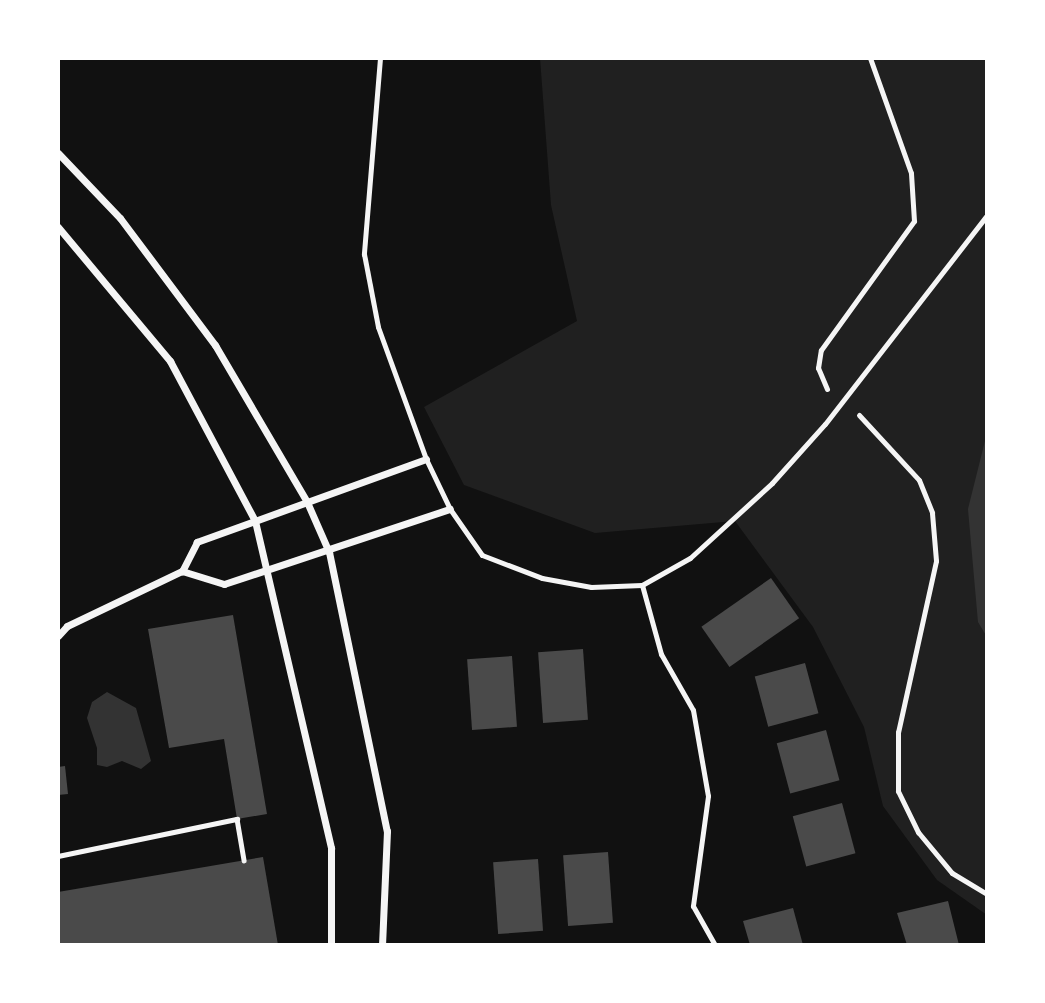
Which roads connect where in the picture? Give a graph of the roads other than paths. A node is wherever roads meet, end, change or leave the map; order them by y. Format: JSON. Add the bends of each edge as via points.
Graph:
{"nodes":[{"id":1,"x":380,"y":58,"type":"edge"},
{"id":2,"x":870,"y":58,"type":"edge"},
{"id":3,"x":58,"y":153,"type":"edge"},
{"id":4,"x":987,"y":215,"type":"edge"},
{"id":5,"x":58,"y":228,"type":"edge"},
{"id":6,"x":827,"y":389,"type":"dead end"},
{"id":7,"x":859,"y":415,"type":"dead end"},
{"id":8,"x":426,"y":458,"type":"junction"},
{"id":9,"x":307,"y":502,"type":"junction"},
{"id":10,"x":450,"y":509,"type":"junction"},
{"id":11,"x":255,"y":521,"type":"junction"},
{"id":12,"x":329,"y":552,"type":"junction"},
{"id":13,"x":269,"y":570,"type":"junction"},
{"id":14,"x":182,"y":571,"type":"junction"},
{"id":15,"x":642,"y":585,"type":"junction"},
{"id":16,"x":58,"y":636,"type":"edge"},
{"id":17,"x":987,"y":894,"type":"edge"},
{"id":18,"x":331,"y":945,"type":"edge"},
{"id":19,"x":382,"y":945,"type":"edge"},
{"id":20,"x":715,"y":945,"type":"edge"}],
"edges":[{"from":1,"to":8,"type":"lane","via":[[365,254],[378,327]]},
{"from":2,"to":6,"type":"lane","via":[[911,173],[914,220],[821,350],[818,368]]},
{"from":3,"to":9,"type":"street","via":[[120,218],[215,345]]},
{"from":4,"to":15,"type":"lane","via":[[825,424],[772,483],[690,558]]},
{"from":5,"to":11,"type":"street","via":[[170,361]]},
{"from":7,"to":17,"type":"lane","via":[[919,480],[932,513],[936,561],[898,732],[898,791],[918,832],[952,873]]},
{"from":8,"to":9,"type":"street"},
{"from":8,"to":10,"type":"lane"},
{"from":9,"to":11,"type":"street"},
{"from":9,"to":12,"type":"street"},
{"from":10,"to":12,"type":"street"},
{"from":10,"to":15,"type":"lane","via":[[482,555],[591,587]]},
{"from":11,"to":13,"type":"street"},
{"from":11,"to":14,"type":"street","via":[[197,542]]},
{"from":12,"to":13,"type":"street"},
{"from":12,"to":19,"type":"street","via":[[387,831]]},
{"from":13,"to":14,"type":"street","via":[[224,584]]},
{"from":13,"to":18,"type":"street","via":[[331,848]]},
{"from":14,"to":16,"type":"street","via":[[99,610]]},
{"from":15,"to":20,"type":"lane","via":[[662,654],[693,709],[708,796],[693,906]]}]}
